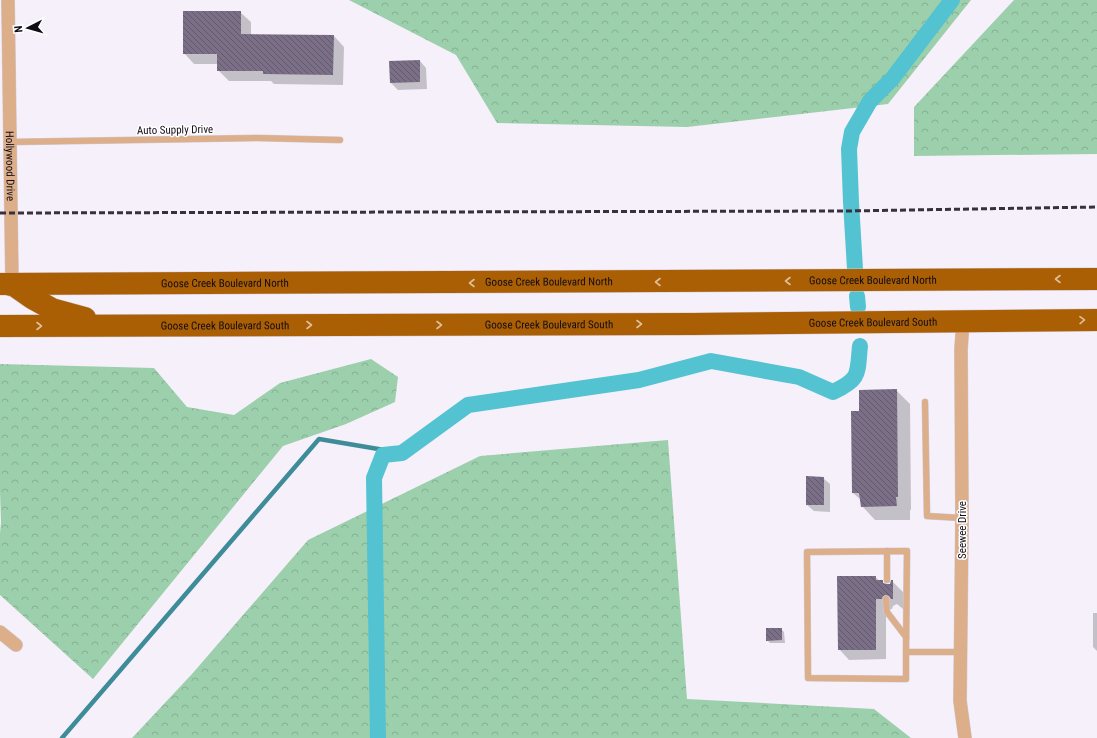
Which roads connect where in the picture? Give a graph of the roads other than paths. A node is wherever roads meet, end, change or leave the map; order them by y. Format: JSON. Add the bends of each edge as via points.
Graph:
{"nodes":[{"id":1,"x":5,"y":5,"type":"edge"},
{"id":2,"x":340,"y":140,"type":"dead end"},
{"id":3,"x":10,"y":142,"type":"junction"},
{"id":4,"x":1097,"y":279,"type":"edge"},
{"id":5,"x":4,"y":288,"type":"edge"},
{"id":6,"x":1097,"y":320,"type":"edge"},
{"id":7,"x":963,"y":321,"type":"junction"},
{"id":8,"x":0,"y":326,"type":"edge"},
{"id":9,"x":118,"y":326,"type":"junction"},
{"id":10,"x":925,"y":402,"type":"dead end"},
{"id":11,"x":962,"y":518,"type":"junction"},
{"id":12,"x":887,"y":551,"type":"junction"},
{"id":13,"x":887,"y":580,"type":"dead end"},
{"id":14,"x":886,"y":599,"type":"dead end"},
{"id":15,"x":0,"y":632,"type":"edge"},
{"id":16,"x":906,"y":637,"type":"junction"},
{"id":17,"x":16,"y":646,"type":"dead end"},
{"id":18,"x":906,"y":652,"type":"junction"},
{"id":19,"x":960,"y":652,"type":"junction"},
{"id":20,"x":965,"y":738,"type":"edge"}],
"edges":[{"from":1,"to":3,"type":"street","name":"Hollywood Drive"},
{"from":2,"to":3,"type":"lane","name":"Auto Supply Drive","via":[[258,138]]},
{"from":3,"to":5,"type":"street","name":"Hollywood Drive"},
{"from":4,"to":5,"type":"highway","name":"Goose Creek Boulevard North","one_way":true},
{"from":5,"to":9,"type":"highway","via":[[32,298],[52,309]]},
{"from":7,"to":6,"type":"highway","name":"Goose Creek Boulevard South","one_way":true},
{"from":9,"to":7,"type":"highway","name":"Goose Creek Boulevard South","one_way":true},
{"from":7,"to":11,"type":"street","name":"Seewee Drive"},
{"from":8,"to":9,"type":"highway","name":"Goose Creek Boulevard South","one_way":true},
{"from":10,"to":11,"type":"lane","via":[[928,516]]},
{"from":11,"to":19,"type":"street","name":"Seewee Drive"},
{"from":12,"to":13,"type":"lane"},
{"from":12,"to":16,"type":"lane","via":[[906,551]]},
{"from":12,"to":18,"type":"lane","via":[[807,552],[808,678],[906,679]]},
{"from":14,"to":16,"type":"lane","via":[[887,612]]},
{"from":15,"to":17,"type":"street"},
{"from":16,"to":18,"type":"lane"},
{"from":18,"to":19,"type":"lane"},
{"from":19,"to":20,"type":"street","name":"Seewee Drive","via":[[960,700]]}]}
